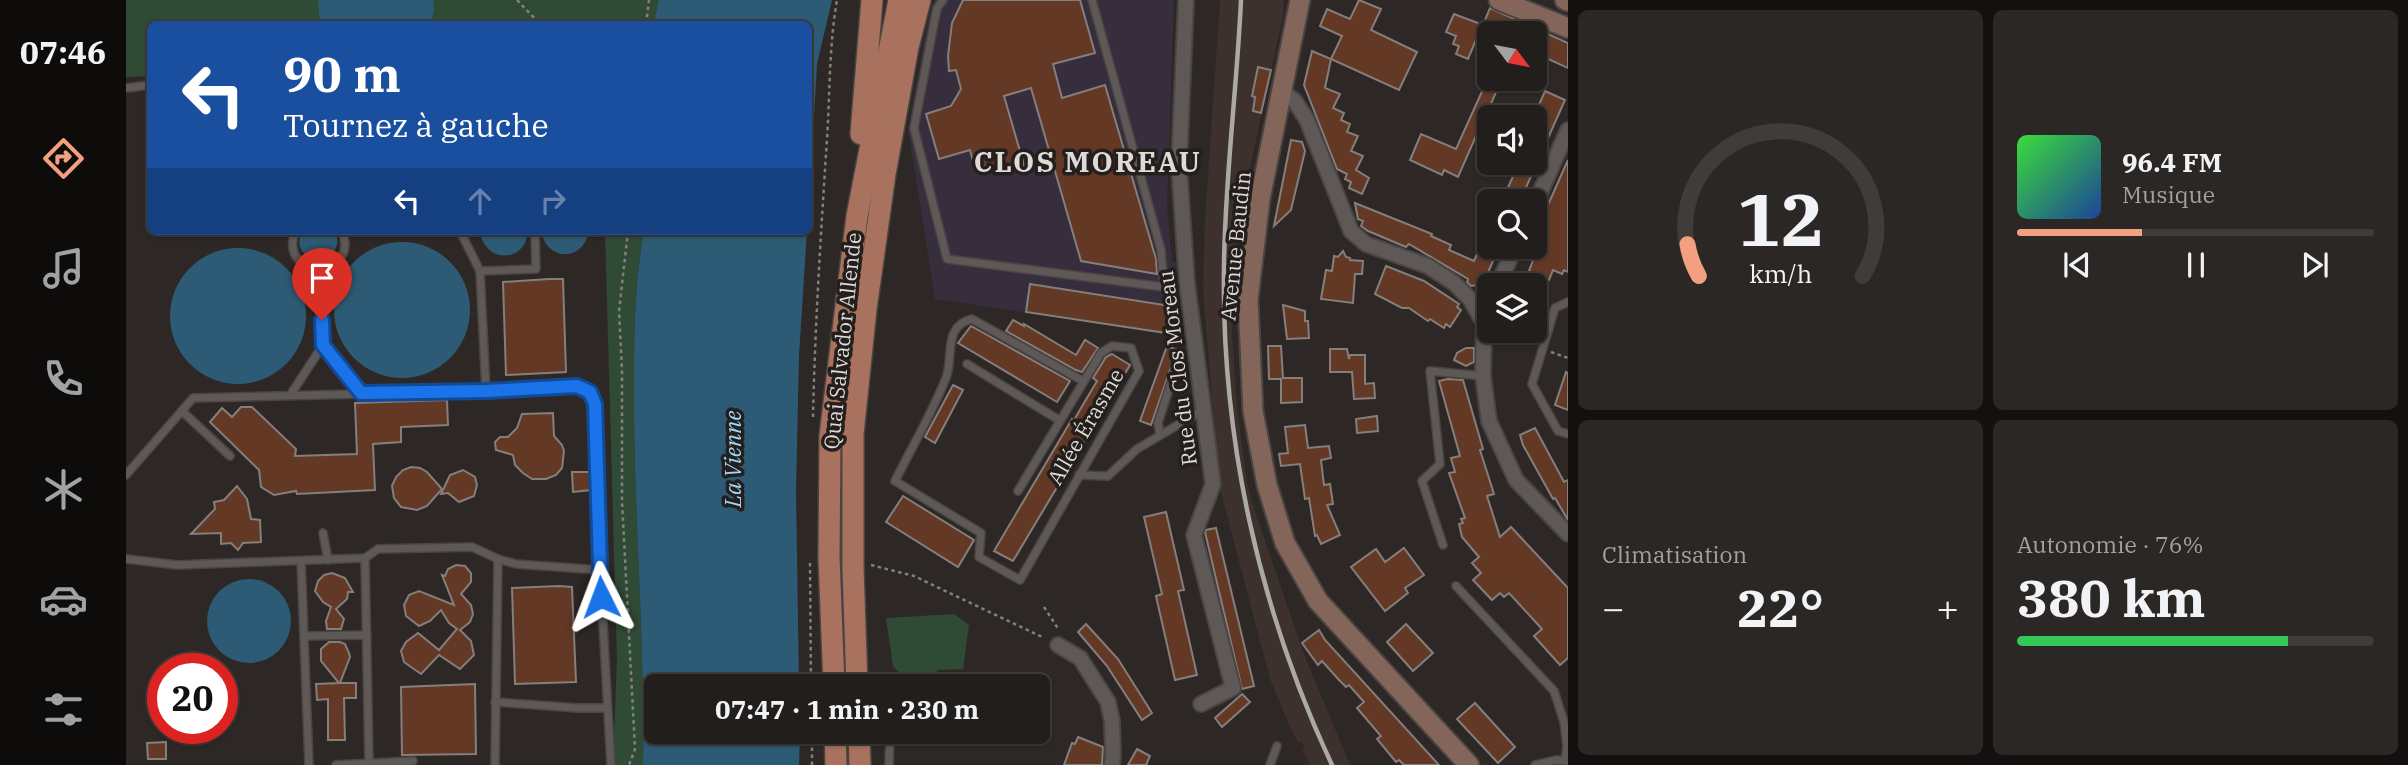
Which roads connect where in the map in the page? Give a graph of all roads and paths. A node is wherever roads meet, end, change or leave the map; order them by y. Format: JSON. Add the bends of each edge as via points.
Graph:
{"nodes":[{"id":1,"x":517,"y":0,"type":"edge"},
{"id":2,"x":649,"y":0,"type":"edge"},
{"id":3,"x":837,"y":0,"type":"edge"},
{"id":4,"x":872,"y":0,"type":"edge"},
{"id":5,"x":900,"y":0,"type":"edge"},
{"id":6,"x":920,"y":0,"type":"edge"},
{"id":7,"x":943,"y":0,"type":"edge"},
{"id":8,"x":1092,"y":0,"type":"edge"},
{"id":9,"x":1186,"y":0,"type":"edge"},
{"id":10,"x":1300,"y":0,"type":"edge"},
{"id":11,"x":1499,"y":0,"type":"edge"},
{"id":12,"x":537,"y":21,"type":"edge"},
{"id":13,"x":646,"y":21,"type":"edge"},
{"id":14,"x":1568,"y":28,"type":"edge"},
{"id":15,"x":147,"y":85,"type":"edge"},
{"id":16,"x":126,"y":88,"type":"edge"},
{"id":17,"x":1282,"y":92,"type":"junction"},
{"id":18,"x":1568,"y":130,"type":"edge"},
{"id":19,"x":1542,"y":189,"type":"edge"},
{"id":20,"x":857,"y":216,"type":"junction"},
{"id":21,"x":295,"y":235,"type":"edge"},
{"id":22,"x":343,"y":235,"type":"edge"},
{"id":23,"x":462,"y":235,"type":"edge"},
{"id":24,"x":535,"y":235,"type":"edge"},
{"id":25,"x":628,"y":235,"type":"edge"},
{"id":26,"x":320,"y":269,"type":"junction"},
{"id":27,"x":480,"y":271,"type":"junction"},
{"id":28,"x":1568,"y":302,"type":"edge"},
{"id":29,"x":1477,"y":311,"type":"edge"},
{"id":30,"x":1547,"y":335,"type":"edge"},
{"id":31,"x":1484,"y":343,"type":"edge"},
{"id":32,"x":1544,"y":343,"type":"edge"},
{"id":33,"x":323,"y":345,"type":"junction"},
{"id":34,"x":1543,"y":349,"type":"junction"},
{"id":35,"x":1180,"y":355,"type":"dead end"},
{"id":36,"x":1568,"y":358,"type":"edge"},
{"id":37,"x":967,"y":364,"type":"dead end"},
{"id":38,"x":1483,"y":376,"type":"junction"},
{"id":39,"x":1083,"y":381,"type":"junction"},
{"id":40,"x":486,"y":391,"type":"junction"},
{"id":41,"x":361,"y":393,"type":"junction"},
{"id":42,"x":291,"y":394,"type":"junction"},
{"id":43,"x":1203,"y":410,"type":"junction"},
{"id":44,"x":182,"y":411,"type":"junction"},
{"id":45,"x":813,"y":419,"type":"dead end"},
{"id":46,"x":1059,"y":419,"type":"junction"},
{"id":47,"x":1160,"y":434,"type":"junction"},
{"id":48,"x":1568,"y":434,"type":"edge"},
{"id":49,"x":230,"y":456,"type":"dead end"},
{"id":50,"x":126,"y":475,"type":"edge"},
{"id":51,"x":1079,"y":475,"type":"junction"},
{"id":52,"x":1018,"y":491,"type":"dead end"},
{"id":53,"x":323,"y":533,"type":"dead end"},
{"id":54,"x":1568,"y":534,"type":"edge"},
{"id":55,"x":1443,"y":545,"type":"dead end"},
{"id":56,"x":127,"y":558,"type":"edge"},
{"id":57,"x":365,"y":558,"type":"junction"},
{"id":58,"x":498,"y":559,"type":"junction"},
{"id":59,"x":328,"y":560,"type":"junction"},
{"id":60,"x":301,"y":561,"type":"junction"},
{"id":61,"x":810,"y":562,"type":"dead end"},
{"id":62,"x":864,"y":563,"type":"dead end"},
{"id":63,"x":600,"y":570,"type":"junction"},
{"id":64,"x":1456,"y":586,"type":"dead end"},
{"id":65,"x":1044,"y":607,"type":"dead end"},
{"id":66,"x":366,"y":635,"type":"junction"},
{"id":67,"x":304,"y":636,"type":"junction"},
{"id":68,"x":1058,"y":645,"type":"junction"},
{"id":69,"x":811,"y":674,"type":"edge"},
{"id":70,"x":834,"y":674,"type":"edge"},
{"id":71,"x":857,"y":674,"type":"edge"},
{"id":72,"x":495,"y":702,"type":"junction"},
{"id":73,"x":1201,"y":704,"type":"dead end"},
{"id":74,"x":606,"y":708,"type":"junction"},
{"id":75,"x":812,"y":744,"type":"edge"},
{"id":76,"x":835,"y":744,"type":"edge"},
{"id":77,"x":859,"y":744,"type":"edge"},
{"id":78,"x":890,"y":744,"type":"edge"},
{"id":79,"x":1277,"y":746,"type":"dead end"},
{"id":80,"x":413,"y":761,"type":"dead end"},
{"id":81,"x":1567,"y":761,"type":"edge"},
{"id":82,"x":369,"y":762,"type":"junction"},
{"id":83,"x":309,"y":765,"type":"edge"},
{"id":84,"x":336,"y":765,"type":"edge"},
{"id":85,"x":495,"y":765,"type":"edge"},
{"id":86,"x":611,"y":765,"type":"edge"},
{"id":87,"x":629,"y":765,"type":"edge"},
{"id":88,"x":811,"y":765,"type":"edge"},
{"id":89,"x":836,"y":765,"type":"edge"},
{"id":90,"x":860,"y":765,"type":"edge"},
{"id":91,"x":889,"y":765,"type":"edge"},
{"id":92,"x":1112,"y":765,"type":"edge"},
{"id":93,"x":1270,"y":765,"type":"edge"},
{"id":94,"x":1469,"y":765,"type":"edge"},
{"id":95,"x":1535,"y":765,"type":"edge"}],
"edges":[{"from":1,"to":12,"type":"path"},
{"from":2,"to":13,"type":"path"},
{"from":3,"to":45,"type":"path","via":[[831,34]]},
{"from":4,"to":20,"type":"main road"},
{"from":5,"to":20,"type":"main road","name":"Quai Salvador Allende"},
{"from":6,"to":71,"type":"main road","name":"Quai Salvador Allende","via":[[885,174],[853,434]]},
{"from":7,"to":8,"type":"lane","via":[[937,8],[914,128],[947,259],[1164,286],[1161,250]]},
{"from":9,"to":43,"type":"street","name":"Rue du Clos Moreau","via":[[1179,166]]},
{"from":10,"to":17,"type":"main road","name":"Avenue Baudin"},
{"from":11,"to":14,"type":"main road"},
{"from":15,"to":16,"type":"lane"},
{"from":17,"to":29,"type":"street","via":[[1294,100],[1307,120],[1350,231],[1366,244],[1428,266],[1454,283]]},
{"from":17,"to":94,"type":"main road","name":"Avenue Baudin","via":[[1248,300],[1253,411],[1267,485],[1285,543],[1318,601]]},
{"from":18,"to":19,"type":"street"},
{"from":20,"to":70,"type":"main road","name":"Quai Salvador Allende","via":[[830,436]]},
{"from":21,"to":26,"type":"lane","via":[[296,257],[302,264]]},
{"from":22,"to":26,"type":"lane","via":[[342,255]]},
{"from":23,"to":27,"type":"lane"},
{"from":24,"to":27,"type":"lane","via":[[536,269]]},
{"from":25,"to":87,"type":"path","via":[[619,311],[624,553],[635,749]]},
{"from":26,"to":33,"type":"lane"},
{"from":27,"to":40,"type":"lane"},
{"from":28,"to":30,"type":"lane","via":[[1555,309]]},
{"from":31,"to":38,"type":"street"},
{"from":32,"to":34,"type":"lane"},
{"from":33,"to":41,"type":"lane"},
{"from":33,"to":42,"type":"lane"},
{"from":34,"to":36,"type":"path"},
{"from":34,"to":48,"type":"lane","via":[[1532,384],[1558,431]]},
{"from":35,"to":47,"type":"lane","via":[[1158,423]]},
{"from":37,"to":46,"type":"lane"},
{"from":38,"to":54,"type":"street","via":[[1489,421],[1516,480]]},
{"from":38,"to":55,"type":"lane","via":[[1430,371],[1440,464],[1422,481]]},
{"from":39,"to":46,"type":"lane","name":"Allée Érasme"},
{"from":39,"to":51,"type":"lane","name":"Allée Érasme","via":[[1101,353],[1112,346],[1130,348],[1139,371]]},
{"from":39,"to":51,"type":"lane","name":"Allée Érasme","via":[[972,319],[964,321],[956,329],[948,354],[948,375],[895,481],[981,533],[979,556],[1020,580]]},
{"from":40,"to":41,"type":"lane"},
{"from":40,"to":63,"type":"lane","via":[[577,386],[590,392],[595,404]]},
{"from":41,"to":42,"type":"lane"},
{"from":42,"to":44,"type":"lane","via":[[193,398]]},
{"from":43,"to":47,"type":"lane"},
{"from":43,"to":73,"type":"street","name":"Rue du Clos Moreau","via":[[1213,484],[1194,535],[1233,688]]},
{"from":44,"to":49,"type":"lane"},
{"from":44,"to":50,"type":"lane"},
{"from":46,"to":52,"type":"lane","name":"Allée Érasme"},
{"from":47,"to":51,"type":"lane","via":[[1108,476]]},
{"from":53,"to":59,"type":"lane"},
{"from":56,"to":60,"type":"lane","via":[[177,565]]},
{"from":57,"to":58,"type":"lane","via":[[378,548],[472,547]]},
{"from":57,"to":59,"type":"lane"},
{"from":57,"to":66,"type":"lane"},
{"from":58,"to":63,"type":"lane"},
{"from":58,"to":72,"type":"lane"},
{"from":59,"to":60,"type":"lane"},
{"from":60,"to":67,"type":"lane"},
{"from":61,"to":69,"type":"path"},
{"from":62,"to":68,"type":"path","via":[[914,576]]},
{"from":63,"to":74,"type":"lane"},
{"from":64,"to":81,"type":"lane","via":[[1554,691],[1564,722]]},
{"from":65,"to":68,"type":"path","via":[[1062,634]]},
{"from":66,"to":67,"type":"lane"},
{"from":66,"to":82,"type":"lane"},
{"from":67,"to":83,"type":"lane"},
{"from":68,"to":92,"type":"street","via":[[1080,658],[1108,702]]},
{"from":72,"to":74,"type":"lane"},
{"from":72,"to":85,"type":"lane"},
{"from":74,"to":86,"type":"lane"},
{"from":75,"to":88,"type":"path"},
{"from":76,"to":89,"type":"main road"},
{"from":77,"to":90,"type":"main road"},
{"from":78,"to":91,"type":"lane"},
{"from":79,"to":93,"type":"lane"},
{"from":80,"to":82,"type":"lane"},
{"from":81,"to":95,"type":"lane"},
{"from":82,"to":84,"type":"lane"}]}
